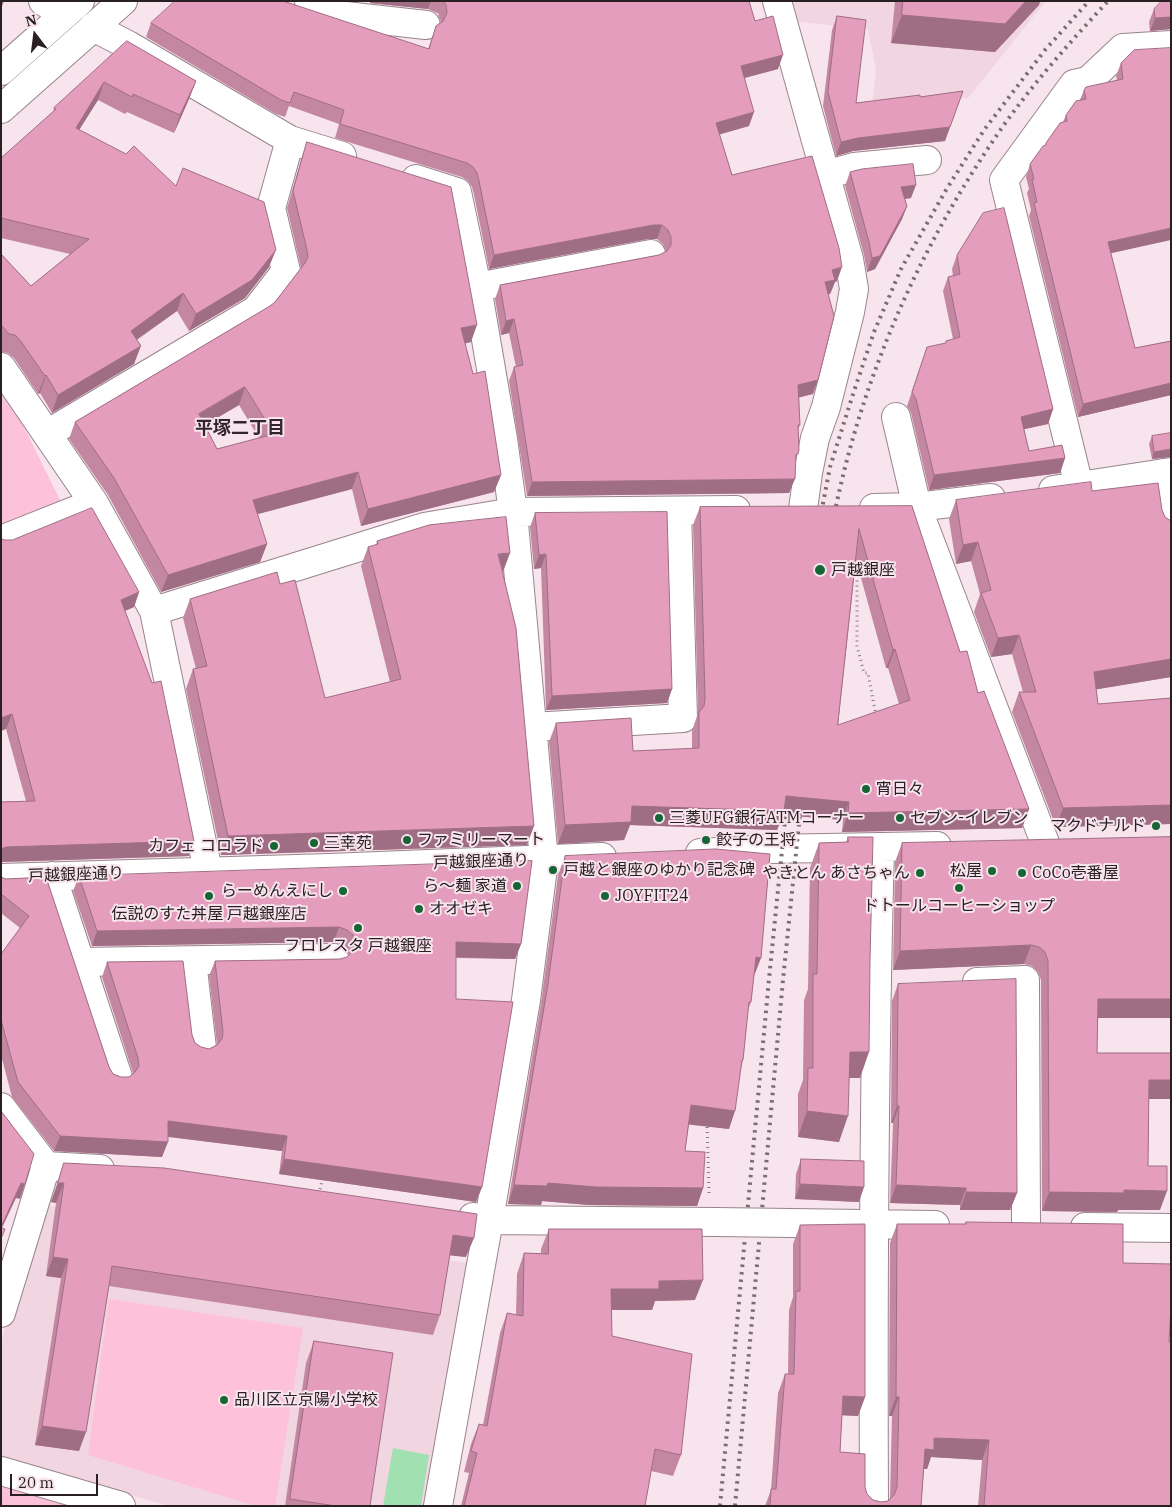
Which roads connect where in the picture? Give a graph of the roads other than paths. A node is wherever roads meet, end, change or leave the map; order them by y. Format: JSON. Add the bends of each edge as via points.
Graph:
{"nodes":[{"id":1,"x":123,"y":1,"type":"edge"},
{"id":2,"x":309,"y":1,"type":"edge"},
{"id":3,"x":777,"y":1,"type":"edge"},
{"id":4,"x":62,"y":6,"type":"edge"},
{"id":5,"x":426,"y":25,"type":"dead end"},
{"id":6,"x":93,"y":27,"type":"junction"},
{"id":7,"x":1171,"y":45,"type":"edge"},
{"id":8,"x":1,"y":71,"type":"edge"},
{"id":9,"x":5,"y":99,"type":"edge"},
{"id":10,"x":290,"y":140,"type":"junction"},
{"id":11,"x":927,"y":160,"type":"dead end"},
{"id":12,"x":364,"y":163,"type":"edge"},
{"id":13,"x":392,"y":172,"type":"edge"},
{"id":14,"x":825,"y":175,"type":"junction"},
{"id":15,"x":651,"y":254,"type":"edge"},
{"id":16,"x":477,"y":287,"type":"junction"},
{"id":17,"x":1,"y":367,"type":"edge"},
{"id":18,"x":896,"y":417,"type":"dead end"},
{"id":19,"x":46,"y":434,"type":"junction"},
{"id":20,"x":1167,"y":472,"type":"edge"},
{"id":21,"x":1079,"y":486,"type":"junction"},
{"id":22,"x":94,"y":503,"type":"junction"},
{"id":23,"x":917,"y":507,"type":"junction"},
{"id":24,"x":826,"y":509,"type":"junction"},
{"id":25,"x":677,"y":511,"type":"junction"},
{"id":26,"x":513,"y":512,"type":"junction"},
{"id":27,"x":1171,"y":527,"type":"edge"},
{"id":28,"x":1,"y":540,"type":"edge"},
{"id":29,"x":154,"y":611,"type":"junction"},
{"id":30,"x":532,"y":727,"type":"junction"},
{"id":31,"x":1017,"y":844,"type":"edge"},
{"id":32,"x":959,"y":846,"type":"edge"},
{"id":33,"x":880,"y":847,"type":"junction"},
{"id":34,"x":673,"y":854,"type":"edge"},
{"id":35,"x":624,"y":856,"type":"edge"},
{"id":36,"x":544,"y":860,"type":"junction"},
{"id":37,"x":208,"y":871,"type":"junction"},
{"id":38,"x":52,"y":876,"type":"junction"},
{"id":39,"x":1,"y":878,"type":"edge"},
{"id":40,"x":334,"y":958,"type":"edge"},
{"id":41,"x":192,"y":961,"type":"junction"},
{"id":42,"x":80,"y":962,"type":"junction"},
{"id":43,"x":956,"y":983,"type":"edge"},
{"id":44,"x":906,"y":985,"type":"edge"},
{"id":45,"x":876,"y":986,"type":"junction"},
{"id":46,"x":202,"y":1048,"type":"edge"},
{"id":47,"x":118,"y":1077,"type":"edge"},
{"id":48,"x":1,"y":1107,"type":"edge"},
{"id":49,"x":46,"y":1166,"type":"junction"},
{"id":50,"x":120,"y":1170,"type":"edge"},
{"id":51,"x":451,"y":1214,"type":"edge"},
{"id":52,"x":489,"y":1220,"type":"junction"},
{"id":53,"x":873,"y":1225,"type":"junction"},
{"id":54,"x":959,"y":1226,"type":"edge"},
{"id":55,"x":998,"y":1226,"type":"edge"},
{"id":56,"x":1045,"y":1227,"type":"junction"},
{"id":57,"x":1171,"y":1228,"type":"edge"},
{"id":58,"x":1,"y":1313,"type":"edge"},
{"id":59,"x":1,"y":1471,"type":"edge"},
{"id":60,"x":120,"y":1506,"type":"edge"},
{"id":61,"x":438,"y":1506,"type":"edge"},
{"id":62,"x":874,"y":1506,"type":"edge"}],
"edges":[{"from":1,"to":6,"type":"street"},
{"from":2,"to":5,"type":"street","via":[[319,13]]},
{"from":3,"to":14,"type":"street"},
{"from":4,"to":8,"type":"street"},
{"from":6,"to":9,"type":"street"},
{"from":6,"to":10,"type":"street"},
{"from":7,"to":21,"type":"street","via":[[1123,48],[1088,81],[1074,84],[1004,180]]},
{"from":10,"to":12,"type":"street"},
{"from":10,"to":19,"type":"street","via":[[271,208],[286,271],[256,310]]},
{"from":11,"to":14,"type":"street","via":[[854,167]]},
{"from":13,"to":16,"type":"street","via":[[457,192]]},
{"from":14,"to":24,"type":"street","via":[[849,259],[854,289],[808,473]]},
{"from":15,"to":16,"type":"street"},
{"from":16,"to":26,"type":"street"},
{"from":17,"to":19,"type":"street"},
{"from":18,"to":23,"type":"street"},
{"from":19,"to":22,"type":"street"},
{"from":20,"to":21,"type":"street"},
{"from":20,"to":27,"type":"street"},
{"from":21,"to":23,"type":"street"},
{"from":22,"to":28,"type":"street"},
{"from":22,"to":29,"type":"street"},
{"from":23,"to":24,"type":"street"},
{"from":23,"to":31,"type":"street","via":[[1055,843]]},
{"from":24,"to":25,"type":"street"},
{"from":25,"to":26,"type":"street"},
{"from":25,"to":30,"type":"street","via":[[683,718]]},
{"from":26,"to":29,"type":"street","via":[[424,527]]},
{"from":26,"to":30,"type":"street"},
{"from":29,"to":37,"type":"street"},
{"from":30,"to":36,"type":"street"},
{"from":32,"to":33,"type":"street"},
{"from":33,"to":34,"type":"street"},
{"from":33,"to":45,"type":"street"},
{"from":35,"to":36,"type":"street","name":"戸越銀座通り"},
{"from":36,"to":37,"type":"street","name":"戸越銀座通り"},
{"from":36,"to":52,"type":"street","via":[[526,1000]]},
{"from":37,"to":38,"type":"street","name":"戸越銀座通り"},
{"from":38,"to":39,"type":"street","name":"戸越銀座通り"},
{"from":38,"to":42,"type":"street"},
{"from":40,"to":41,"type":"street"},
{"from":41,"to":42,"type":"street"},
{"from":41,"to":46,"type":"street"},
{"from":42,"to":47,"type":"street"},
{"from":43,"to":56,"type":"street","via":[[1026,980]]},
{"from":44,"to":45,"type":"street"},
{"from":45,"to":53,"type":"street"},
{"from":48,"to":49,"type":"street"},
{"from":49,"to":50,"type":"street"},
{"from":49,"to":58,"type":"street"},
{"from":51,"to":52,"type":"street"},
{"from":52,"to":53,"type":"street","bridge":true},
{"from":52,"to":61,"type":"street"},
{"from":53,"to":54,"type":"street"},
{"from":53,"to":62,"type":"street"},
{"from":55,"to":56,"type":"street"},
{"from":56,"to":57,"type":"street"},
{"from":59,"to":60,"type":"street"}]}
